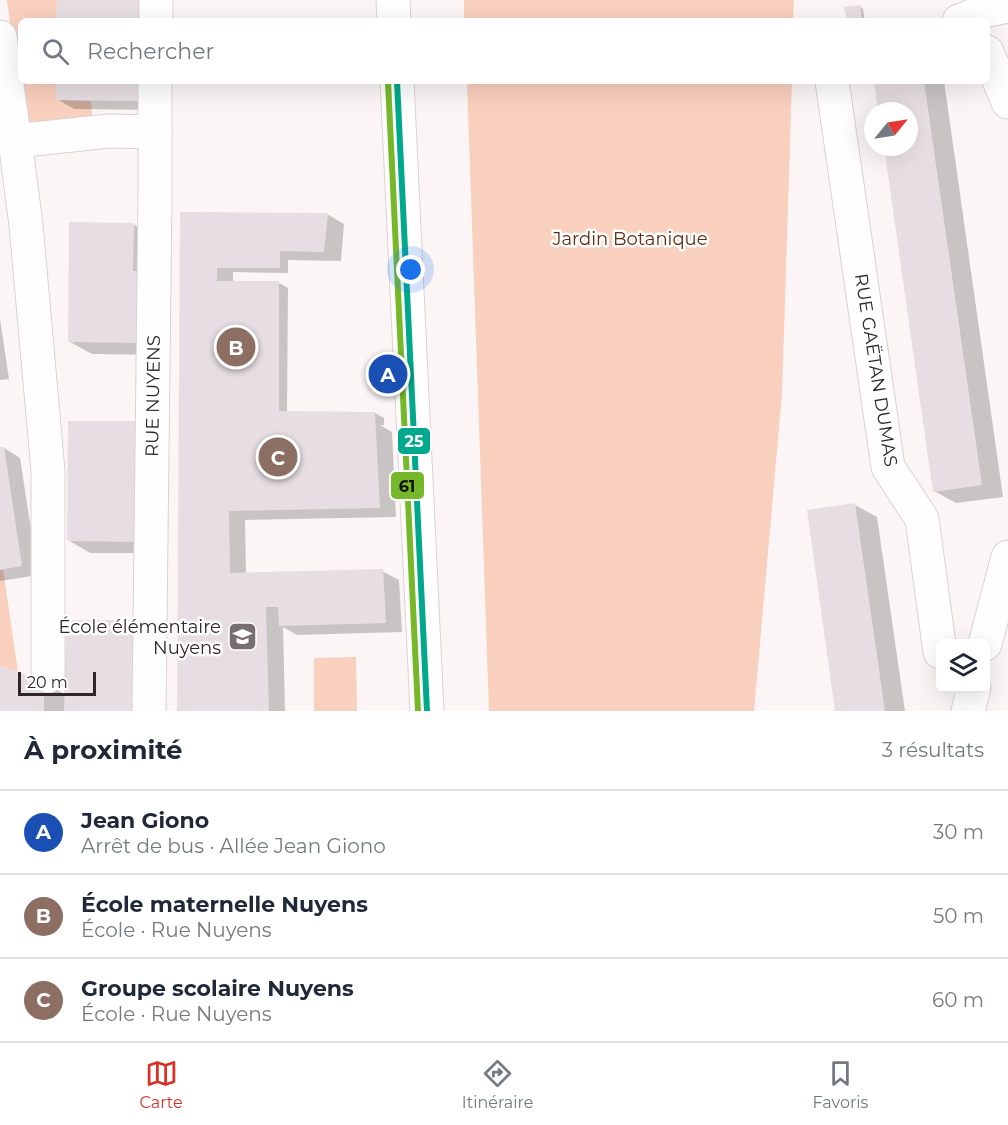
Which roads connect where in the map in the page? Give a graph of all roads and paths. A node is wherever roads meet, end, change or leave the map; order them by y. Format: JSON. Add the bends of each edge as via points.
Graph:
{"nodes":[{"id":1,"x":156,"y":0,"type":"edge"},
{"id":2,"x":393,"y":0,"type":"edge"},
{"id":3,"x":1008,"y":6,"type":"edge"},
{"id":4,"x":969,"y":14,"type":"edge"},
{"id":5,"x":156,"y":18,"type":"edge"},
{"id":6,"x":394,"y":18,"type":"edge"},
{"id":7,"x":0,"y":38,"type":"edge"},
{"id":8,"x":990,"y":59,"type":"edge"},
{"id":9,"x":155,"y":84,"type":"edge"},
{"id":10,"x":397,"y":84,"type":"edge"},
{"id":11,"x":832,"y":84,"type":"edge"},
{"id":12,"x":1008,"y":102,"type":"edge"},
{"id":13,"x":155,"y":132,"type":"junction"},
{"id":14,"x":16,"y":150,"type":"junction"},
{"id":15,"x":1008,"y":557,"type":"edge"},
{"id":16,"x":938,"y":639,"type":"edge"},
{"id":17,"x":986,"y":639,"type":"edge"},
{"id":18,"x":48,"y":676,"type":"dead end"},
{"id":19,"x":973,"y":693,"type":"edge"},
{"id":20,"x":149,"y":711,"type":"edge"},
{"id":21,"x":427,"y":711,"type":"edge"},
{"id":22,"x":968,"y":711,"type":"edge"}],
"edges":[{"from":1,"to":5,"type":"street"},
{"from":2,"to":6,"type":"street"},
{"from":3,"to":4,"type":"street"},
{"from":7,"to":14,"type":"street"},
{"from":8,"to":12,"type":"street"},
{"from":9,"to":13,"type":"street","name":"RUE NUYENS"},
{"from":10,"to":21,"type":"street"},
{"from":11,"to":16,"type":"street","name":"RUE GAËTAN DUMAS","via":[[888,467],[922,519]]},
{"from":13,"to":14,"type":"street","via":[[109,131]]},
{"from":13,"to":20,"type":"street","name":"RUE NUYENS"},
{"from":14,"to":18,"type":"street","via":[[48,471]]},
{"from":15,"to":17,"type":"street"},
{"from":19,"to":22,"type":"street"}]}
